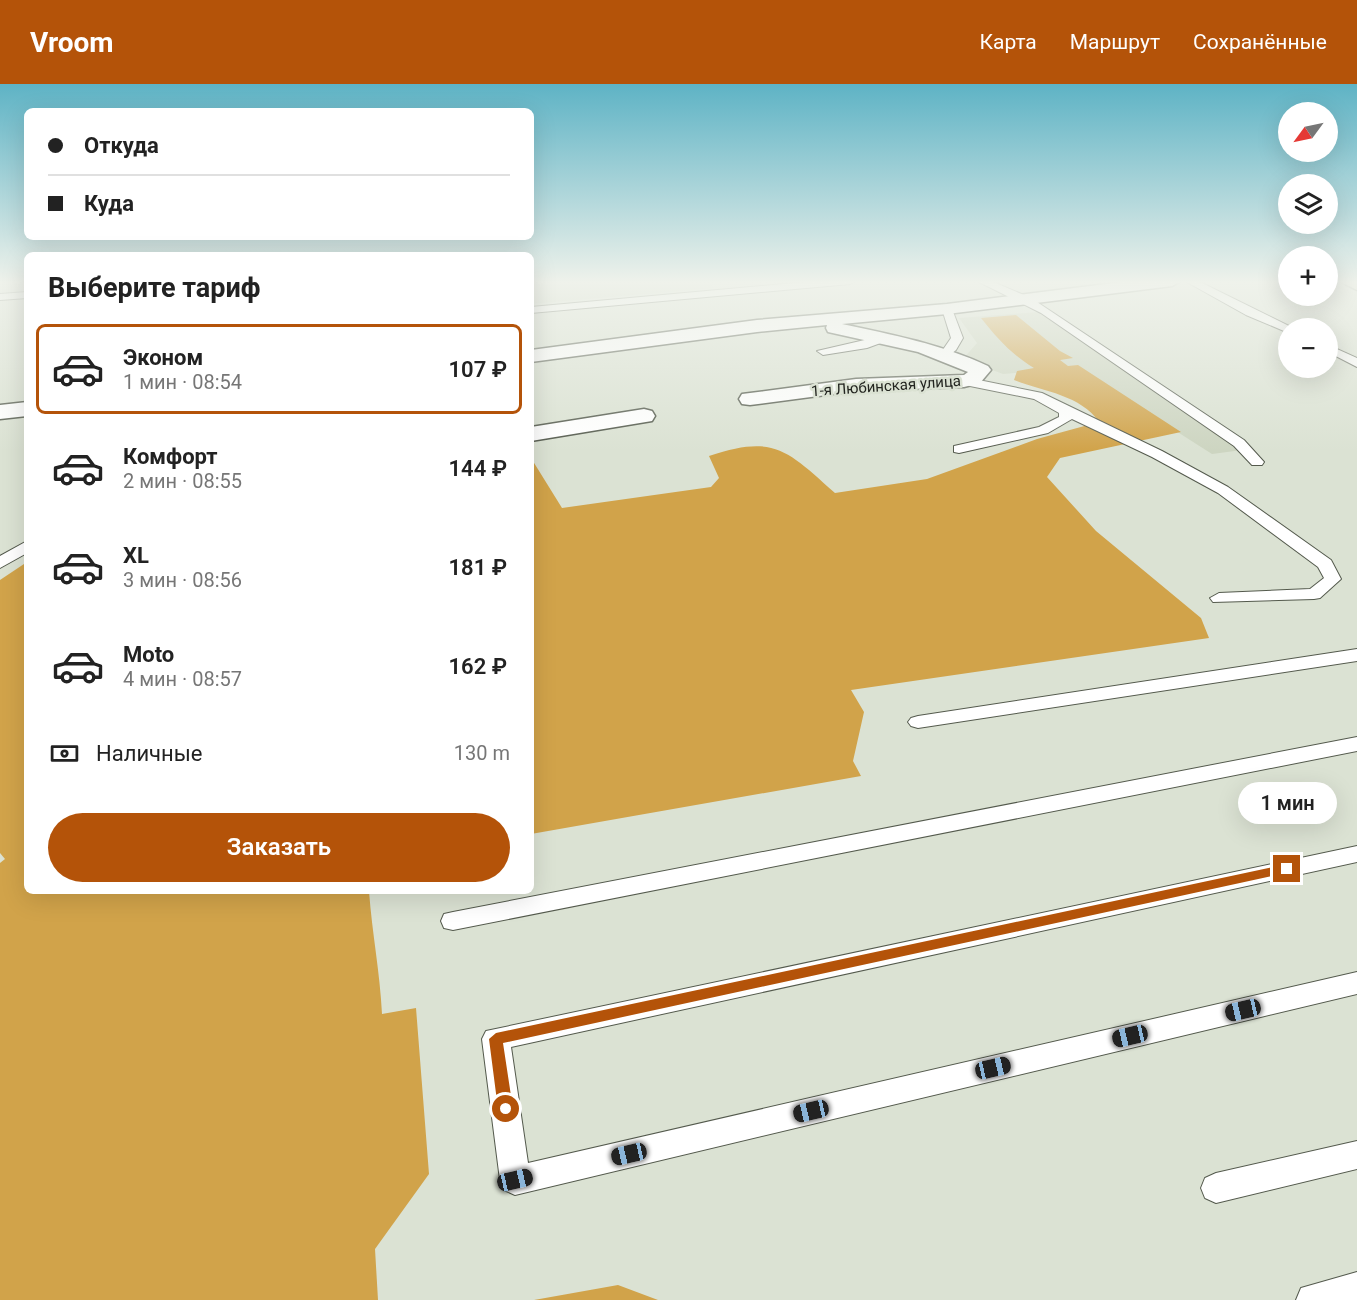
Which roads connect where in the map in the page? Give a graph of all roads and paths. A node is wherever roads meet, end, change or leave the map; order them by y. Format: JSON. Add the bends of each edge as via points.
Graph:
{"nodes":[{"id":1,"x":661,"y":338,"type":"edge"},
{"id":2,"x":877,"y":338,"type":"edge"},
{"id":3,"x":957,"y":338,"type":"edge"},
{"id":4,"x":1083,"y":338,"type":"edge"},
{"id":5,"x":882,"y":339,"type":"junction"},
{"id":6,"x":823,"y":351,"type":"dead end"},
{"id":7,"x":1338,"y":353,"type":"edge"},
{"id":8,"x":946,"y":354,"type":"junction"},
{"id":9,"x":534,"y":356,"type":"edge"},
{"id":10,"x":1357,"y":363,"type":"edge"},
{"id":11,"x":973,"y":375,"type":"junction"},
{"id":12,"x":1011,"y":389,"type":"junction"},
{"id":13,"x":750,"y":399,"type":"dead end"},
{"id":14,"x":24,"y":409,"type":"edge"},
{"id":15,"x":0,"y":411,"type":"edge"},
{"id":16,"x":1066,"y":411,"type":"junction"},
{"id":17,"x":644,"y":416,"type":"dead end"},
{"id":18,"x":534,"y":434,"type":"edge"},
{"id":19,"x":959,"y":449,"type":"dead end"},
{"id":20,"x":1257,"y":462,"type":"dead end"},
{"id":21,"x":24,"y":548,"type":"edge"},
{"id":22,"x":0,"y":563,"type":"edge"},
{"id":23,"x":1219,"y":598,"type":"dead end"},
{"id":24,"x":1357,"y":655,"type":"edge"},
{"id":25,"x":918,"y":722,"type":"dead end"},
{"id":26,"x":1357,"y":744,"type":"edge"},
{"id":27,"x":1357,"y":854,"type":"edge"},
{"id":28,"x":453,"y":921,"type":"dead end"},
{"id":29,"x":1357,"y":983,"type":"edge"},
{"id":30,"x":1357,"y":1155,"type":"edge"},
{"id":31,"x":1216,"y":1188,"type":"dead end"},
{"id":32,"x":1357,"y":1289,"type":"edge"},
{"id":33,"x":1313,"y":1300,"type":"edge"}],
"edges":[{"from":1,"to":9,"type":"street"},
{"from":2,"to":5,"type":"street"},
{"from":3,"to":8,"type":"lane"},
{"from":4,"to":20,"type":"lane","via":[[1239,443]]},
{"from":5,"to":6,"type":"lane"},
{"from":5,"to":8,"type":"street"},
{"from":7,"to":10,"type":"lane"},
{"from":8,"to":11,"type":"street"},
{"from":11,"to":12,"type":"lane"},
{"from":11,"to":12,"type":"lane"},
{"from":11,"to":13,"type":"street","name":"1-я Любинская улица"},
{"from":12,"to":16,"type":"lane","via":[[1038,396]]},
{"from":14,"to":15,"type":"street"},
{"from":16,"to":19,"type":"lane","via":[[1065,419],[1043,430]]},
{"from":16,"to":23,"type":"lane","via":[[1223,490],[1325,564],[1333,579],[1314,594]]},
{"from":17,"to":18,"type":"street"},
{"from":21,"to":22,"type":"lane"},
{"from":24,"to":25,"type":"lane"},
{"from":26,"to":28,"type":"lane"},
{"from":27,"to":29,"type":"lane","via":[[496,1039],[515,1180]]},
{"from":30,"to":31,"type":"lane"},
{"from":32,"to":33,"type":"lane"}]}
